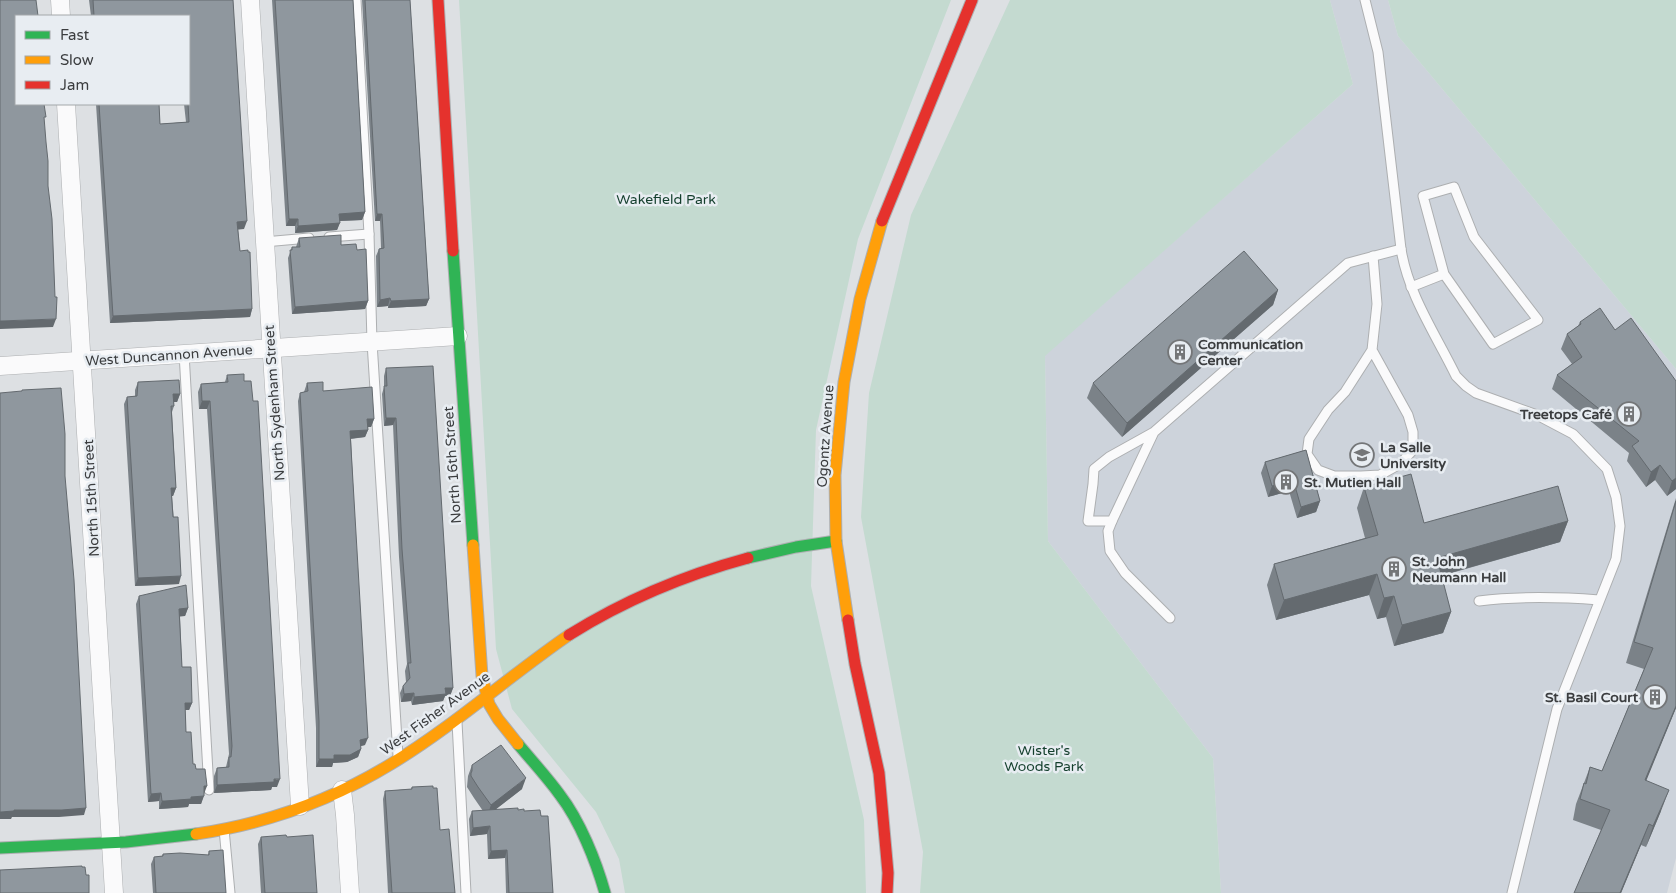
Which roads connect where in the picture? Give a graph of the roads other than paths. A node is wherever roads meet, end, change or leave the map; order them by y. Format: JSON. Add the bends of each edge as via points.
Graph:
{"nodes":[{"id":1,"x":60,"y":0,"type":"edge"},
{"id":2,"x":250,"y":0,"type":"edge"},
{"id":3,"x":356,"y":0,"type":"edge"},
{"id":4,"x":438,"y":0,"type":"edge"},
{"id":5,"x":972,"y":0,"type":"edge"},
{"id":6,"x":1365,"y":0,"type":"edge"},
{"id":7,"x":61,"y":15,"type":"edge"},
{"id":8,"x":66,"y":105,"type":"edge"},
{"id":9,"x":369,"y":234,"type":"junction"},
{"id":10,"x":264,"y":242,"type":"junction"},
{"id":11,"x":1401,"y":249,"type":"junction"},
{"id":12,"x":1373,"y":256,"type":"junction"},
{"id":13,"x":1444,"y":274,"type":"junction"},
{"id":14,"x":1411,"y":287,"type":"junction"},
{"id":15,"x":458,"y":336,"type":"junction"},
{"id":16,"x":372,"y":342,"type":"junction"},
{"id":17,"x":270,"y":348,"type":"junction"},
{"id":18,"x":1372,"y":350,"type":"junction"},
{"id":19,"x":184,"y":352,"type":"junction"},
{"id":20,"x":83,"y":360,"type":"junction"},
{"id":21,"x":0,"y":366,"type":"edge"},
{"id":22,"x":1154,"y":432,"type":"junction"},
{"id":23,"x":1112,"y":521,"type":"junction"},
{"id":24,"x":836,"y":541,"type":"junction"},
{"id":25,"x":1599,"y":600,"type":"junction"},
{"id":26,"x":1479,"y":601,"type":"dead end"},
{"id":27,"x":1170,"y":618,"type":"dead end"},
{"id":28,"x":486,"y":695,"type":"junction"},
{"id":29,"x":457,"y":717,"type":"junction"},
{"id":30,"x":398,"y":760,"type":"junction"},
{"id":31,"x":209,"y":790,"type":"edge"},
{"id":32,"x":342,"y":790,"type":"junction"},
{"id":33,"x":300,"y":806,"type":"junction"},
{"id":34,"x":224,"y":829,"type":"junction"},
{"id":35,"x":111,"y":841,"type":"junction"},
{"id":36,"x":0,"y":848,"type":"edge"},
{"id":37,"x":114,"y":893,"type":"edge"},
{"id":38,"x":230,"y":893,"type":"edge"},
{"id":39,"x":350,"y":893,"type":"edge"},
{"id":40,"x":466,"y":893,"type":"edge"},
{"id":41,"x":605,"y":893,"type":"edge"},
{"id":42,"x":887,"y":893,"type":"edge"},
{"id":43,"x":1512,"y":893,"type":"edge"}],
"edges":[{"from":1,"to":7,"type":"street"},
{"from":2,"to":10,"type":"street","name":"North Sydenham Street"},
{"from":3,"to":9,"type":"lane"},
{"from":4,"to":15,"type":"street","name":"North 16th Street"},
{"from":5,"to":24,"type":"street","name":"Ogontz Avenue","via":[[878,231],[860,299],[844,382],[835,475]]},
{"from":6,"to":11,"type":"lane","via":[[1378,52]]},
{"from":8,"to":20,"type":"street","name":"North 15th Street"},
{"from":9,"to":10,"type":"lane"},
{"from":9,"to":16,"type":"lane"},
{"from":10,"to":17,"type":"street","name":"North Sydenham Street"},
{"from":11,"to":12,"type":"lane"},
{"from":11,"to":14,"type":"lane"},
{"from":12,"to":18,"type":"lane","via":[[1377,304]]},
{"from":12,"to":22,"type":"lane","via":[[1348,263]]},
{"from":13,"to":13,"type":"lane","via":[[1493,344],[1538,320],[1474,237],[1454,187],[1423,196]]},
{"from":13,"to":14,"type":"lane"},
{"from":14,"to":25,"type":"lane","via":[[1456,376],[1466,386],[1476,393],[1537,415],[1573,434],[1607,469],[1616,497],[1620,526],[1616,559]]},
{"from":15,"to":16,"type":"street","name":"West Duncannon Avenue"},
{"from":15,"to":28,"type":"street","name":"North 16th Street","via":[[480,659]]},
{"from":16,"to":17,"type":"street","name":"West Duncannon Avenue"},
{"from":16,"to":30,"type":"lane"},
{"from":17,"to":19,"type":"street","name":"West Duncannon Avenue"},
{"from":17,"to":33,"type":"street","name":"North Sydenham Street"},
{"from":18,"to":18,"type":"lane","via":[[1309,439],[1308,454],[1318,470],[1334,476],[1380,474],[1400,464],[1413,450],[1413,432],[1408,415]]},
{"from":19,"to":20,"type":"street","name":"West Duncannon Avenue"},
{"from":19,"to":31,"type":"lane"},
{"from":20,"to":21,"type":"street","name":"West Duncannon Avenue"},
{"from":20,"to":35,"type":"street","name":"North 15th Street"},
{"from":22,"to":23,"type":"lane"},
{"from":22,"to":23,"type":"lane","via":[[1094,469],[1088,521]]},
{"from":23,"to":27,"type":"lane","via":[[1108,531],[1110,551],[1125,572]]},
{"from":24,"to":28,"type":"street","name":"West Fisher Avenue","via":[[742,558],[663,585],[570,634]]},
{"from":24,"to":42,"type":"street","name":"Ogontz Avenue","via":[[854,664],[879,773]]},
{"from":25,"to":26,"type":"lane","via":[[1554,597]]},
{"from":25,"to":43,"type":"lane","via":[[1557,709]]},
{"from":28,"to":29,"type":"street","name":"West Fisher Avenue"},
{"from":28,"to":41,"type":"street","name":"North 16th Street","via":[[498,719],[561,796],[578,826]]},
{"from":29,"to":30,"type":"street","name":"West Fisher Avenue"},
{"from":29,"to":40,"type":"lane"},
{"from":30,"to":32,"type":"street","name":"West Fisher Avenue"},
{"from":32,"to":33,"type":"street","name":"West Fisher Avenue"},
{"from":32,"to":39,"type":"street"},
{"from":33,"to":34,"type":"street","name":"West Fisher Avenue"},
{"from":34,"to":35,"type":"street","name":"West Fisher Avenue","via":[[164,838]]},
{"from":34,"to":38,"type":"lane"},
{"from":35,"to":36,"type":"street","name":"West Fisher Avenue"},
{"from":35,"to":37,"type":"street","name":"North 15th Street"}]}
